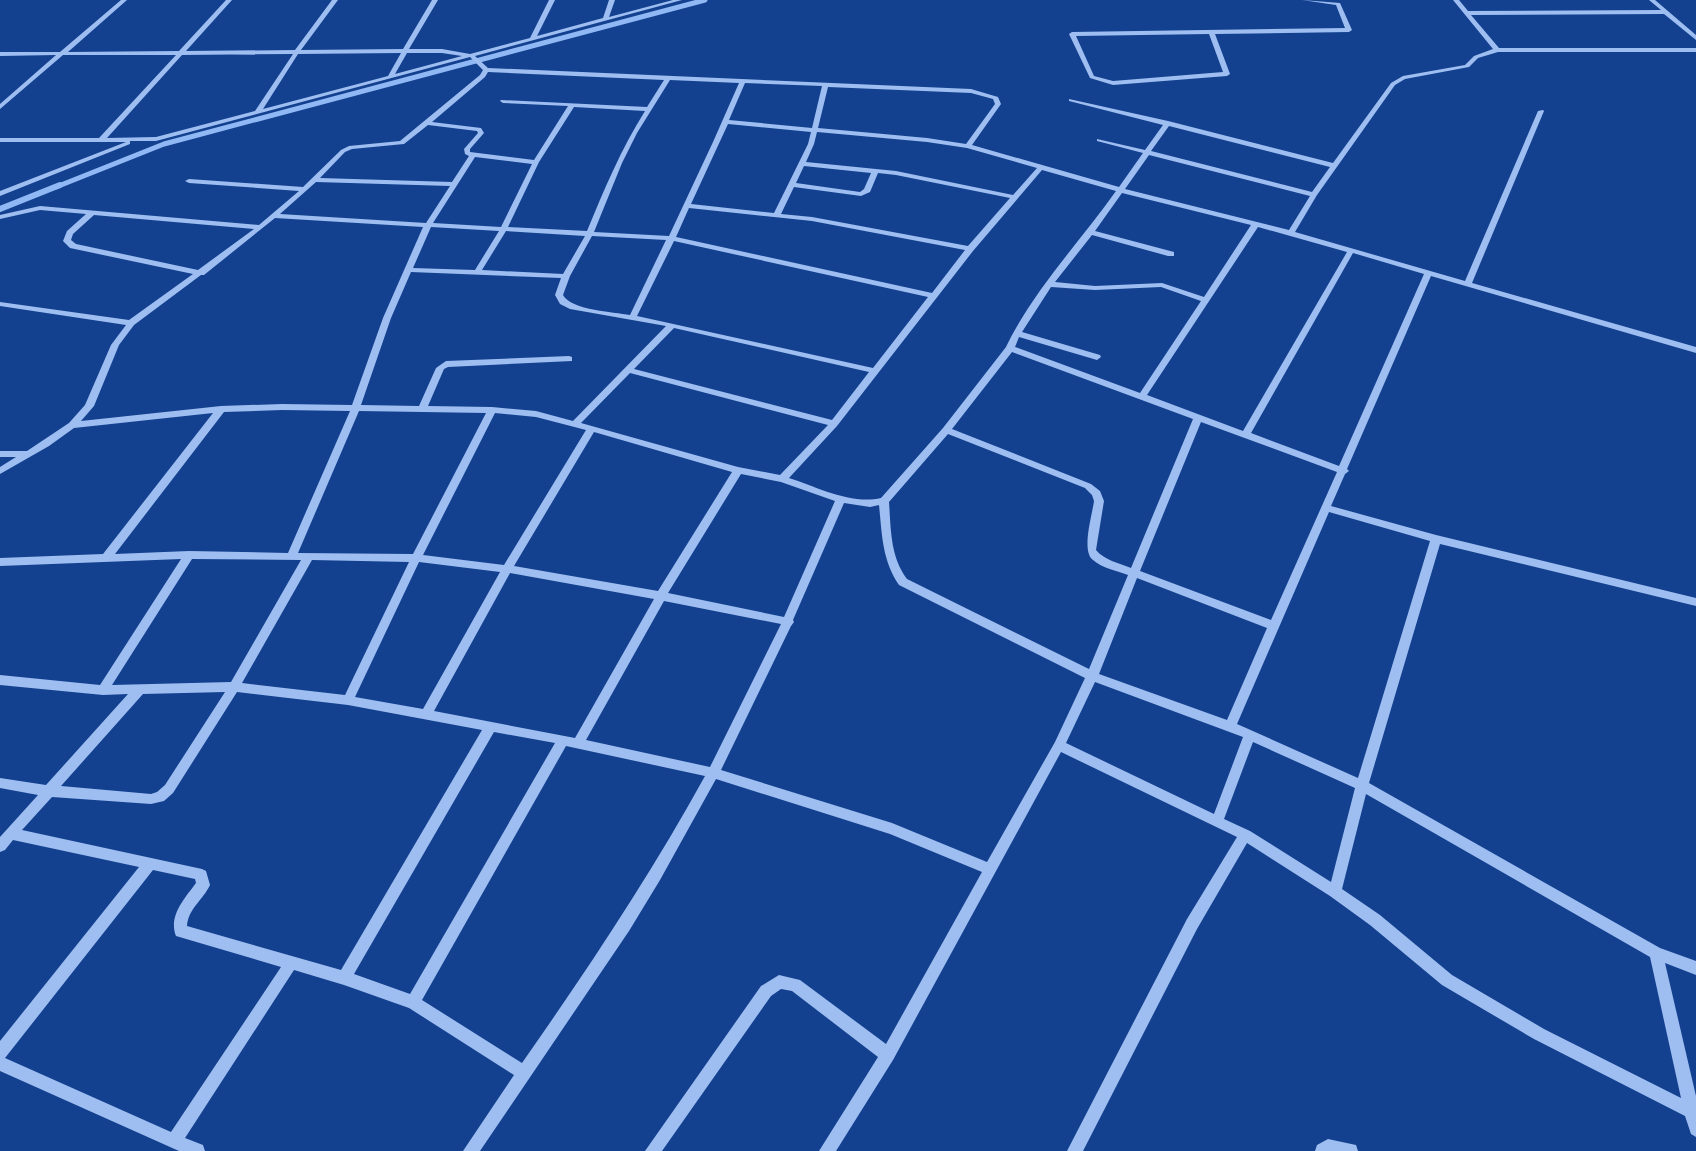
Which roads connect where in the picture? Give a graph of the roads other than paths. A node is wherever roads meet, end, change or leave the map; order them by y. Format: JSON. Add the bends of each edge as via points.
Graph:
{"nodes":[{"id":1,"x":124,"y":0,"type":"edge"},
{"id":2,"x":229,"y":0,"type":"edge"},
{"id":3,"x":335,"y":0,"type":"edge"},
{"id":4,"x":435,"y":0,"type":"edge"},
{"id":5,"x":552,"y":0,"type":"edge"},
{"id":6,"x":612,"y":0,"type":"edge"},
{"id":7,"x":679,"y":0,"type":"edge"},
{"id":8,"x":1305,"y":0,"type":"edge"},
{"id":9,"x":1456,"y":0,"type":"edge"},
{"id":10,"x":1652,"y":0,"type":"edge"},
{"id":11,"x":1665,"y":12,"type":"junction"},
{"id":12,"x":1466,"y":13,"type":"junction"},
{"id":13,"x":606,"y":19,"type":"junction"},
{"id":14,"x":1211,"y":32,"type":"junction"},
{"id":15,"x":533,"y":38,"type":"junction"},
{"id":16,"x":1696,"y":38,"type":"edge"},
{"id":17,"x":1497,"y":50,"type":"junction"},
{"id":18,"x":1696,"y":50,"type":"edge"},
{"id":19,"x":405,"y":51,"type":"junction"},
{"id":20,"x":296,"y":52,"type":"junction"},
{"id":21,"x":62,"y":53,"type":"junction"},
{"id":22,"x":0,"y":54,"type":"edge"},
{"id":23,"x":178,"y":54,"type":"junction"},
{"id":24,"x":475,"y":58,"type":"junction"},
{"id":25,"x":486,"y":69,"type":"junction"},
{"id":26,"x":390,"y":77,"type":"junction"},
{"id":27,"x":669,"y":77,"type":"junction"},
{"id":28,"x":742,"y":82,"type":"junction"},
{"id":29,"x":825,"y":86,"type":"junction"},
{"id":30,"x":1071,"y":100,"type":"dead end"},
{"id":31,"x":503,"y":101,"type":"dead end"},
{"id":32,"x":571,"y":106,"type":"junction"},
{"id":33,"x":0,"y":107,"type":"edge"},
{"id":34,"x":649,"y":109,"type":"junction"},
{"id":35,"x":1541,"y":111,"type":"dead end"},
{"id":36,"x":257,"y":113,"type":"junction"},
{"id":37,"x":726,"y":122,"type":"junction"},
{"id":38,"x":428,"y":123,"type":"junction"},
{"id":39,"x":1168,"y":123,"type":"junction"},
{"id":40,"x":815,"y":129,"type":"junction"},
{"id":41,"x":0,"y":140,"type":"edge"},
{"id":42,"x":101,"y":140,"type":"junction"},
{"id":43,"x":1099,"y":140,"type":"dead end"},
{"id":44,"x":134,"y":141,"type":"junction"},
{"id":45,"x":968,"y":146,"type":"junction"},
{"id":46,"x":1147,"y":152,"type":"junction"},
{"id":47,"x":473,"y":155,"type":"junction"},
{"id":48,"x":536,"y":162,"type":"junction"},
{"id":49,"x":803,"y":164,"type":"junction"},
{"id":50,"x":1335,"y":166,"type":"junction"},
{"id":51,"x":1041,"y":167,"type":"junction"},
{"id":52,"x":875,"y":171,"type":"junction"},
{"id":53,"x":314,"y":180,"type":"junction"},
{"id":54,"x":189,"y":181,"type":"dead end"},
{"id":55,"x":454,"y":184,"type":"junction"},
{"id":56,"x":792,"y":185,"type":"junction"},
{"id":57,"x":305,"y":189,"type":"junction"},
{"id":58,"x":1121,"y":190,"type":"junction"},
{"id":59,"x":0,"y":194,"type":"edge"},
{"id":60,"x":1314,"y":195,"type":"junction"},
{"id":61,"x":1015,"y":197,"type":"junction"},
{"id":62,"x":688,"y":206,"type":"junction"},
{"id":63,"x":92,"y":213,"type":"junction"},
{"id":64,"x":777,"y":215,"type":"junction"},
{"id":65,"x":274,"y":216,"type":"junction"},
{"id":66,"x":0,"y":217,"type":"edge"},
{"id":67,"x":1256,"y":224,"type":"junction"},
{"id":68,"x":428,"y":225,"type":"junction"},
{"id":69,"x":261,"y":227,"type":"junction"},
{"id":70,"x":503,"y":230,"type":"junction"},
{"id":71,"x":1090,"y":232,"type":"junction"},
{"id":72,"x":590,"y":233,"type":"junction"},
{"id":73,"x":1291,"y":233,"type":"junction"},
{"id":74,"x":670,"y":238,"type":"junction"},
{"id":75,"x":970,"y":249,"type":"junction"},
{"id":76,"x":1351,"y":251,"type":"junction"},
{"id":77,"x":1170,"y":255,"type":"dead end"},
{"id":78,"x":409,"y":270,"type":"junction"},
{"id":79,"x":201,"y":273,"type":"junction"},
{"id":80,"x":477,"y":273,"type":"junction"},
{"id":81,"x":1428,"y":274,"type":"junction"},
{"id":82,"x":566,"y":276,"type":"junction"},
{"id":83,"x":1049,"y":284,"type":"junction"},
{"id":84,"x":1467,"y":285,"type":"junction"},
{"id":85,"x":934,"y":296,"type":"junction"},
{"id":86,"x":1206,"y":300,"type":"junction"},
{"id":87,"x":0,"y":304,"type":"edge"},
{"id":88,"x":633,"y":317,"type":"junction"},
{"id":89,"x":131,"y":323,"type":"junction"},
{"id":90,"x":672,"y":325,"type":"junction"},
{"id":91,"x":1016,"y":333,"type":"junction"},
{"id":92,"x":1010,"y":348,"type":"junction"},
{"id":93,"x":1696,"y":350,"type":"edge"},
{"id":94,"x":1097,"y":357,"type":"dead end"},
{"id":95,"x":569,"y":359,"type":"dead end"},
{"id":96,"x":628,"y":369,"type":"junction"},
{"id":97,"x":875,"y":372,"type":"junction"},
{"id":98,"x":1142,"y":396,"type":"junction"},
{"id":99,"x":221,"y":409,"type":"junction"},
{"id":100,"x":356,"y":410,"type":"junction"},
{"id":101,"x":422,"y":410,"type":"junction"},
{"id":102,"x":492,"y":410,"type":"junction"},
{"id":103,"x":1198,"y":417,"type":"junction"},
{"id":104,"x":575,"y":424,"type":"junction"},
{"id":105,"x":834,"y":424,"type":"junction"},
{"id":106,"x":72,"y":425,"type":"junction"},
{"id":107,"x":591,"y":429,"type":"junction"},
{"id":108,"x":946,"y":430,"type":"junction"},
{"id":109,"x":1246,"y":434,"type":"junction"},
{"id":110,"x":30,"y":453,"type":"junction"},
{"id":111,"x":0,"y":454,"type":"edge"},
{"id":112,"x":738,"y":470,"type":"junction"},
{"id":113,"x":0,"y":471,"type":"edge"},
{"id":114,"x":1344,"y":471,"type":"junction"},
{"id":115,"x":782,"y":479,"type":"junction"},
{"id":116,"x":842,"y":499,"type":"junction"},
{"id":117,"x":884,"y":501,"type":"junction"},
{"id":118,"x":1327,"y":508,"type":"junction"},
{"id":119,"x":1436,"y":539,"type":"junction"},
{"id":120,"x":189,"y":555,"type":"junction"},
{"id":121,"x":291,"y":556,"type":"junction"},
{"id":122,"x":309,"y":556,"type":"junction"},
{"id":123,"x":106,"y":558,"type":"junction"},
{"id":124,"x":416,"y":558,"type":"junction"},
{"id":125,"x":0,"y":562,"type":"edge"},
{"id":126,"x":507,"y":568,"type":"junction"},
{"id":127,"x":1134,"y":573,"type":"junction"},
{"id":128,"x":661,"y":596,"type":"junction"},
{"id":129,"x":1696,"y":602,"type":"edge"},
{"id":130,"x":789,"y":622,"type":"junction"},
{"id":131,"x":1274,"y":626,"type":"junction"},
{"id":132,"x":1092,"y":676,"type":"junction"},
{"id":133,"x":0,"y":680,"type":"edge"},
{"id":134,"x":234,"y":687,"type":"junction"},
{"id":135,"x":140,"y":689,"type":"junction"},
{"id":136,"x":103,"y":690,"type":"junction"},
{"id":137,"x":348,"y":700,"type":"junction"},
{"id":138,"x":426,"y":714,"type":"junction"},
{"id":139,"x":491,"y":726,"type":"junction"},
{"id":140,"x":1230,"y":726,"type":"junction"},
{"id":141,"x":1250,"y":735,"type":"junction"},
{"id":142,"x":563,"y":740,"type":"junction"},
{"id":143,"x":578,"y":744,"type":"junction"},
{"id":144,"x":1059,"y":746,"type":"junction"},
{"id":145,"x":714,"y":773,"type":"junction"},
{"id":146,"x":0,"y":783,"type":"edge"},
{"id":147,"x":1362,"y":785,"type":"junction"},
{"id":148,"x":49,"y":791,"type":"junction"},
{"id":149,"x":1217,"y":821,"type":"junction"},
{"id":150,"x":10,"y":834,"type":"junction"},
{"id":151,"x":1245,"y":835,"type":"junction"},
{"id":152,"x":0,"y":846,"type":"edge"},
{"id":153,"x":150,"y":863,"type":"junction"},
{"id":154,"x":991,"y":870,"type":"junction"},
{"id":155,"x":1335,"y":892,"type":"junction"},
{"id":156,"x":1656,"y":953,"type":"junction"},
{"id":157,"x":291,"y":963,"type":"junction"},
{"id":158,"x":1696,"y":968,"type":"edge"},
{"id":159,"x":344,"y":978,"type":"junction"},
{"id":160,"x":413,"y":1002,"type":"junction"},
{"id":161,"x":0,"y":1053,"type":"edge"},
{"id":162,"x":888,"y":1055,"type":"junction"},
{"id":163,"x":0,"y":1063,"type":"edge"},
{"id":164,"x":524,"y":1074,"type":"junction"},
{"id":165,"x":1692,"y":1111,"type":"junction"},
{"id":166,"x":1696,"y":1129,"type":"edge"},
{"id":167,"x":174,"y":1141,"type":"junction"},
{"id":168,"x":197,"y":1151,"type":"edge"},
{"id":169,"x":471,"y":1151,"type":"edge"},
{"id":170,"x":652,"y":1151,"type":"edge"},
{"id":171,"x":827,"y":1151,"type":"edge"},
{"id":172,"x":1075,"y":1151,"type":"edge"},
{"id":173,"x":1323,"y":1151,"type":"edge"},
{"id":174,"x":1350,"y":1151,"type":"edge"}],
"edges":[{"from":1,"to":21,"type":"street"},
{"from":2,"to":23,"type":"street"},
{"from":3,"to":20,"type":"street"},
{"from":4,"to":19,"type":"street"},
{"from":5,"to":15,"type":"street"},
{"from":6,"to":13,"type":"street"},
{"from":7,"to":13,"type":"street"},
{"from":8,"to":14,"type":"street","via":[[1338,4],[1349,30]]},
{"from":9,"to":12,"type":"street"},
{"from":10,"to":11,"type":"street"},
{"from":11,"to":12,"type":"street"},
{"from":11,"to":16,"type":"street"},
{"from":12,"to":17,"type":"street"},
{"from":13,"to":15,"type":"street"},
{"from":14,"to":14,"type":"street","via":[[1096,33],[1072,34],[1092,77],[1113,82],[1227,74]]},
{"from":15,"to":24,"type":"street"},
{"from":17,"to":18,"type":"street"},
{"from":17,"to":50,"type":"street","via":[[1476,57],[1467,66],[1403,78],[1393,84]]},
{"from":19,"to":20,"type":"street"},
{"from":19,"to":24,"type":"street","via":[[442,51]]},
{"from":19,"to":26,"type":"street"},
{"from":20,"to":23,"type":"street"},
{"from":20,"to":36,"type":"street"},
{"from":21,"to":22,"type":"street"},
{"from":21,"to":23,"type":"street"},
{"from":21,"to":33,"type":"street"},
{"from":23,"to":42,"type":"street"},
{"from":24,"to":25,"type":"street"},
{"from":24,"to":26,"type":"street"},
{"from":25,"to":27,"type":"street"},
{"from":25,"to":38,"type":"street","via":[[483,76]]},
{"from":26,"to":36,"type":"street"},
{"from":27,"to":28,"type":"street"},
{"from":27,"to":34,"type":"street"},
{"from":28,"to":29,"type":"street"},
{"from":28,"to":37,"type":"street"},
{"from":29,"to":40,"type":"street"},
{"from":29,"to":45,"type":"street","via":[[971,91],[996,98],[998,104]]},
{"from":30,"to":39,"type":"street"},
{"from":31,"to":32,"type":"street"},
{"from":32,"to":34,"type":"street"},
{"from":32,"to":48,"type":"street"},
{"from":34,"to":72,"type":"street","via":[[619,163]]},
{"from":35,"to":84,"type":"street"},
{"from":36,"to":44,"type":"street"},
{"from":37,"to":40,"type":"street"},
{"from":37,"to":62,"type":"street"},
{"from":38,"to":47,"type":"street","via":[[479,129],[467,150]]},
{"from":38,"to":53,"type":"street","via":[[402,144],[351,147],[343,151]]},
{"from":39,"to":46,"type":"street"},
{"from":39,"to":50,"type":"street"},
{"from":40,"to":45,"type":"street"},
{"from":40,"to":49,"type":"street"},
{"from":41,"to":42,"type":"street"},
{"from":42,"to":44,"type":"street"},
{"from":43,"to":46,"type":"street"},
{"from":44,"to":59,"type":"street"},
{"from":45,"to":51,"type":"street"},
{"from":46,"to":58,"type":"street"},
{"from":46,"to":60,"type":"street"},
{"from":47,"to":48,"type":"street"},
{"from":47,"to":55,"type":"street"},
{"from":48,"to":70,"type":"street"},
{"from":49,"to":52,"type":"street"},
{"from":49,"to":56,"type":"street"},
{"from":50,"to":60,"type":"street"},
{"from":51,"to":58,"type":"street"},
{"from":51,"to":61,"type":"street"},
{"from":52,"to":56,"type":"street","via":[[867,190],[861,194]]},
{"from":52,"to":61,"type":"street"},
{"from":53,"to":55,"type":"street"},
{"from":53,"to":57,"type":"street"},
{"from":54,"to":57,"type":"street"},
{"from":55,"to":68,"type":"street"},
{"from":56,"to":64,"type":"street"},
{"from":57,"to":65,"type":"street"},
{"from":58,"to":67,"type":"street"},
{"from":58,"to":71,"type":"street"},
{"from":60,"to":73,"type":"street"},
{"from":61,"to":75,"type":"street"},
{"from":62,"to":64,"type":"street"},
{"from":62,"to":74,"type":"street"},
{"from":63,"to":66,"type":"street","via":[[40,208]]},
{"from":63,"to":69,"type":"street"},
{"from":63,"to":79,"type":"street","via":[[70,233],[67,241],[74,246]]},
{"from":64,"to":75,"type":"street"},
{"from":65,"to":68,"type":"street"},
{"from":65,"to":69,"type":"street"},
{"from":67,"to":73,"type":"street"},
{"from":67,"to":86,"type":"street"},
{"from":68,"to":70,"type":"street"},
{"from":68,"to":78,"type":"street"},
{"from":69,"to":79,"type":"street"},
{"from":70,"to":72,"type":"street"},
{"from":70,"to":80,"type":"street"},
{"from":71,"to":77,"type":"street"},
{"from":71,"to":83,"type":"street"},
{"from":72,"to":74,"type":"street"},
{"from":72,"to":82,"type":"street"},
{"from":73,"to":76,"type":"street"},
{"from":74,"to":85,"type":"street"},
{"from":74,"to":88,"type":"street"},
{"from":75,"to":85,"type":"street"},
{"from":76,"to":81,"type":"street"},
{"from":76,"to":109,"type":"street"},
{"from":78,"to":80,"type":"street"},
{"from":78,"to":100,"type":"street","via":[[387,318]]},
{"from":79,"to":89,"type":"street"},
{"from":80,"to":82,"type":"street"},
{"from":81,"to":84,"type":"street"},
{"from":81,"to":114,"type":"street"},
{"from":82,"to":88,"type":"street","via":[[559,295],[563,302]]},
{"from":83,"to":86,"type":"street","via":[[1095,288],[1162,285]]},
{"from":83,"to":91,"type":"street"},
{"from":84,"to":93,"type":"street"},
{"from":85,"to":97,"type":"street"},
{"from":86,"to":98,"type":"street"},
{"from":87,"to":89,"type":"street"},
{"from":88,"to":90,"type":"street"},
{"from":89,"to":106,"type":"street","via":[[115,345],[89,406]]},
{"from":90,"to":96,"type":"street"},
{"from":90,"to":97,"type":"street"},
{"from":91,"to":92,"type":"street"},
{"from":91,"to":94,"type":"street"},
{"from":92,"to":98,"type":"street"},
{"from":92,"to":108,"type":"street"},
{"from":95,"to":101,"type":"street","via":[[446,364],[440,368]]},
{"from":96,"to":104,"type":"street"},
{"from":96,"to":105,"type":"street"},
{"from":97,"to":105,"type":"street"},
{"from":98,"to":103,"type":"street"},
{"from":99,"to":100,"type":"street"},
{"from":99,"to":106,"type":"street"},
{"from":99,"to":123,"type":"street"},
{"from":100,"to":101,"type":"street"},
{"from":100,"to":121,"type":"street"},
{"from":101,"to":102,"type":"street"},
{"from":102,"to":104,"type":"street","via":[[536,414]]},
{"from":102,"to":124,"type":"street"},
{"from":103,"to":109,"type":"street"},
{"from":103,"to":127,"type":"street"},
{"from":104,"to":107,"type":"street"},
{"from":105,"to":115,"type":"street"},
{"from":106,"to":110,"type":"street"},
{"from":107,"to":112,"type":"street"},
{"from":107,"to":126,"type":"street"},
{"from":108,"to":117,"type":"street"},
{"from":108,"to":127,"type":"street","via":[[1088,486],[1097,493],[1099,501],[1091,550],[1094,556]]},
{"from":109,"to":114,"type":"street"},
{"from":110,"to":111,"type":"street"},
{"from":110,"to":113,"type":"street"},
{"from":112,"to":115,"type":"street"},
{"from":112,"to":128,"type":"street"},
{"from":114,"to":118,"type":"street"},
{"from":115,"to":116,"type":"street"},
{"from":116,"to":117,"type":"street","via":[[870,504]]},
{"from":116,"to":130,"type":"street"},
{"from":117,"to":132,"type":"street","via":[[889,557],[903,582]]},
{"from":118,"to":119,"type":"street"},
{"from":118,"to":131,"type":"street"},
{"from":119,"to":129,"type":"street"},
{"from":119,"to":147,"type":"street"},
{"from":120,"to":121,"type":"street"},
{"from":120,"to":123,"type":"street"},
{"from":120,"to":136,"type":"street"},
{"from":121,"to":122,"type":"street"},
{"from":122,"to":124,"type":"street"},
{"from":122,"to":134,"type":"street"},
{"from":123,"to":125,"type":"street"},
{"from":124,"to":126,"type":"street"},
{"from":124,"to":137,"type":"street"},
{"from":126,"to":128,"type":"street"},
{"from":126,"to":138,"type":"street"},
{"from":127,"to":131,"type":"street"},
{"from":127,"to":132,"type":"street"},
{"from":128,"to":130,"type":"street"},
{"from":128,"to":143,"type":"street"},
{"from":130,"to":145,"type":"street"},
{"from":131,"to":140,"type":"street"},
{"from":132,"to":140,"type":"street"},
{"from":132,"to":144,"type":"street"},
{"from":133,"to":136,"type":"street"},
{"from":134,"to":135,"type":"street"},
{"from":134,"to":137,"type":"street"},
{"from":134,"to":148,"type":"street","via":[[169,789],[159,797],[151,800]]},
{"from":135,"to":136,"type":"street"},
{"from":135,"to":148,"type":"street"},
{"from":137,"to":138,"type":"street"},
{"from":138,"to":139,"type":"street"},
{"from":139,"to":142,"type":"street"},
{"from":139,"to":159,"type":"street"},
{"from":140,"to":141,"type":"street"},
{"from":141,"to":147,"type":"street"},
{"from":141,"to":149,"type":"street"},
{"from":142,"to":143,"type":"street"},
{"from":142,"to":160,"type":"street"},
{"from":143,"to":145,"type":"street"},
{"from":144,"to":149,"type":"street"},
{"from":144,"to":154,"type":"street"},
{"from":145,"to":154,"type":"street","via":[[892,829]]},
{"from":145,"to":164,"type":"street","via":[[625,925]]},
{"from":146,"to":148,"type":"street"},
{"from":147,"to":155,"type":"street"},
{"from":147,"to":156,"type":"street"},
{"from":148,"to":150,"type":"street"},
{"from":149,"to":151,"type":"street"},
{"from":150,"to":152,"type":"street"},
{"from":150,"to":153,"type":"street"},
{"from":151,"to":155,"type":"street"},
{"from":151,"to":172,"type":"street","via":[[1192,924]]},
{"from":153,"to":157,"type":"street","via":[[201,875],[203,885],[182,916],[181,931]]},
{"from":153,"to":161,"type":"street"},
{"from":154,"to":162,"type":"street"},
{"from":155,"to":165,"type":"street","via":[[1447,980],[1539,1034]]},
{"from":156,"to":158,"type":"street"},
{"from":156,"to":165,"type":"street"},
{"from":157,"to":159,"type":"street"},
{"from":157,"to":167,"type":"street"},
{"from":159,"to":160,"type":"street"},
{"from":160,"to":164,"type":"street"},
{"from":162,"to":170,"type":"street","via":[[795,985],[780,982],[766,991]]},
{"from":162,"to":171,"type":"street"},
{"from":163,"to":167,"type":"street"},
{"from":164,"to":169,"type":"street"},
{"from":165,"to":166,"type":"street"},
{"from":167,"to":168,"type":"street"},
{"from":173,"to":174,"type":"street","via":[[1328,1147]]}]}
